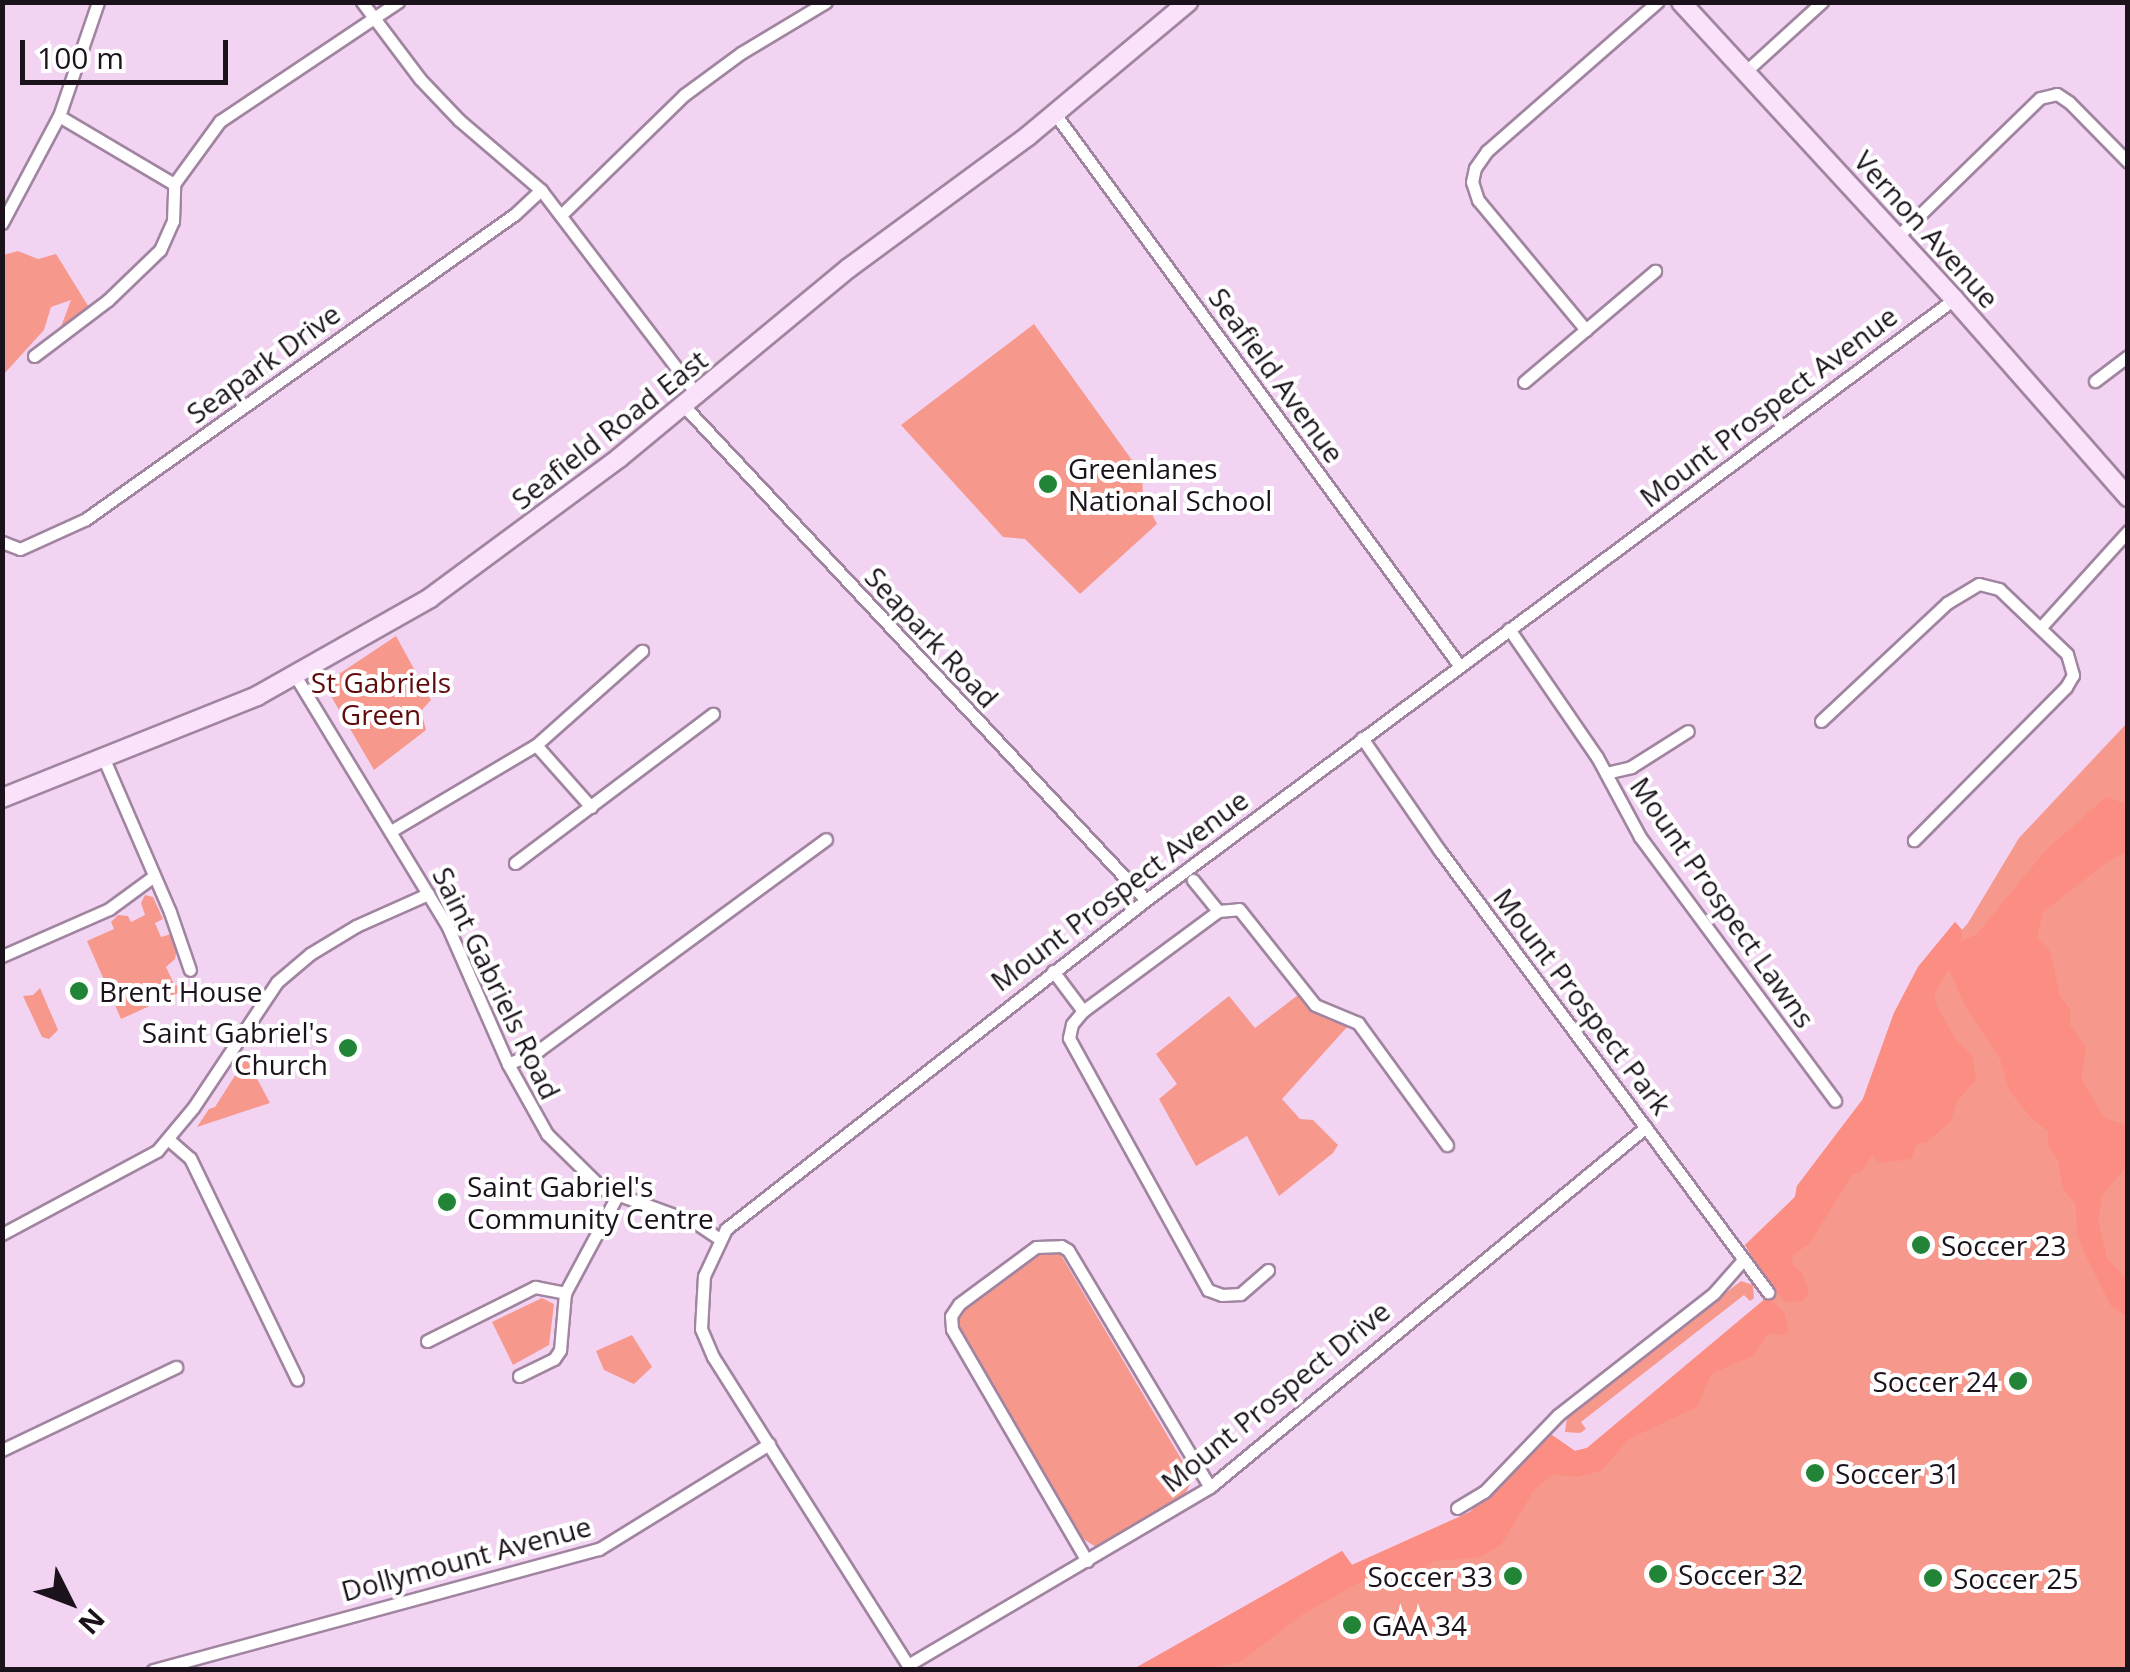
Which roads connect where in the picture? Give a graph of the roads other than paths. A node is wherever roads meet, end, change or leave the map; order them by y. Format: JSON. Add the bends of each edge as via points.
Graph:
{"nodes":[{"id":1,"x":98,"y":2,"type":"edge"},
{"id":2,"x":362,"y":2,"type":"edge"},
{"id":3,"x":398,"y":2,"type":"edge"},
{"id":4,"x":826,"y":2,"type":"edge"},
{"id":5,"x":1188,"y":2,"type":"edge"},
{"id":6,"x":1658,"y":2,"type":"edge"},
{"id":7,"x":1681,"y":2,"type":"edge"},
{"id":8,"x":1822,"y":2,"type":"edge"},
{"id":9,"x":373,"y":18,"type":"junction"},
{"id":10,"x":1744,"y":72,"type":"junction"},
{"id":11,"x":1055,"y":114,"type":"junction"},
{"id":12,"x":60,"y":116,"type":"junction"},
{"id":13,"x":2128,"y":162,"type":"edge"},
{"id":14,"x":174,"y":184,"type":"junction"},
{"id":15,"x":542,"y":190,"type":"junction"},
{"id":16,"x":560,"y":215,"type":"junction"},
{"id":17,"x":2,"y":223,"type":"edge"},
{"id":18,"x":1897,"y":237,"type":"junction"},
{"id":19,"x":1655,"y":271,"type":"dead end"},
{"id":20,"x":1954,"y":299,"type":"junction"},
{"id":21,"x":1586,"y":330,"type":"junction"},
{"id":22,"x":34,"y":356,"type":"dead end"},
{"id":23,"x":2128,"y":356,"type":"edge"},
{"id":24,"x":2095,"y":380,"type":"dead end"},
{"id":25,"x":1524,"y":382,"type":"dead end"},
{"id":26,"x":691,"y":401,"type":"junction"},
{"id":27,"x":2128,"y":497,"type":"edge"},
{"id":28,"x":2128,"y":531,"type":"edge"},
{"id":29,"x":2,"y":542,"type":"edge"},
{"id":30,"x":2041,"y":626,"type":"junction"},
{"id":31,"x":1509,"y":629,"type":"junction"},
{"id":32,"x":642,"y":651,"type":"dead end"},
{"id":33,"x":1459,"y":666,"type":"junction"},
{"id":34,"x":296,"y":677,"type":"junction"},
{"id":35,"x":713,"y":714,"type":"dead end"},
{"id":36,"x":1820,"y":721,"type":"dead end"},
{"id":37,"x":1688,"y":731,"type":"dead end"},
{"id":38,"x":1362,"y":738,"type":"junction"},
{"id":39,"x":536,"y":745,"type":"junction"},
{"id":40,"x":103,"y":757,"type":"junction"},
{"id":41,"x":1606,"y":773,"type":"junction"},
{"id":42,"x":2,"y":798,"type":"edge"},
{"id":43,"x":591,"y":807,"type":"junction"},
{"id":44,"x":391,"y":831,"type":"junction"},
{"id":45,"x":826,"y":839,"type":"dead end"},
{"id":46,"x":1914,"y":840,"type":"dead end"},
{"id":47,"x":515,"y":863,"type":"dead end"},
{"id":48,"x":154,"y":876,"type":"junction"},
{"id":49,"x":1193,"y":880,"type":"dead end"},
{"id":50,"x":428,"y":894,"type":"junction"},
{"id":51,"x":1146,"y":900,"type":"junction"},
{"id":52,"x":1218,"y":910,"type":"junction"},
{"id":53,"x":2,"y":956,"type":"edge"},
{"id":54,"x":190,"y":970,"type":"dead end"},
{"id":55,"x":1054,"y":971,"type":"junction"},
{"id":56,"x":1083,"y":1011,"type":"junction"},
{"id":57,"x":508,"y":1064,"type":"junction"},
{"id":58,"x":1835,"y":1101,"type":"dead end"},
{"id":59,"x":1646,"y":1127,"type":"junction"},
{"id":60,"x":169,"y":1140,"type":"junction"},
{"id":61,"x":1447,"y":1145,"type":"dead end"},
{"id":62,"x":616,"y":1196,"type":"junction"},
{"id":63,"x":2,"y":1234,"type":"edge"},
{"id":64,"x":720,"y":1239,"type":"junction"},
{"id":65,"x":1743,"y":1260,"type":"junction"},
{"id":66,"x":1268,"y":1270,"type":"dead end"},
{"id":67,"x":1768,"y":1292,"type":"dead end"},
{"id":68,"x":565,"y":1293,"type":"junction"},
{"id":69,"x":427,"y":1340,"type":"dead end"},
{"id":70,"x":176,"y":1367,"type":"dead end"},
{"id":71,"x":519,"y":1376,"type":"dead end"},
{"id":72,"x":297,"y":1379,"type":"dead end"},
{"id":73,"x":769,"y":1444,"type":"junction"},
{"id":74,"x":2,"y":1450,"type":"edge"},
{"id":75,"x":1210,"y":1487,"type":"junction"},
{"id":76,"x":1456,"y":1508,"type":"dead end"},
{"id":77,"x":1088,"y":1561,"type":"junction"},
{"id":78,"x":207,"y":1656,"type":"junction"},
{"id":79,"x":909,"y":1667,"type":"edge"},
{"id":80,"x":153,"y":1670,"type":"edge"},
{"id":81,"x":210,"y":1670,"type":"edge"}],
"edges":[{"from":1,"to":12,"type":"street"},
{"from":2,"to":9,"type":"street","name":"Seapark Road"},
{"from":3,"to":9,"type":"street"},
{"from":4,"to":16,"type":"street","via":[[684,95]]},
{"from":5,"to":11,"type":"street","name":"Seafield Road East"},
{"from":6,"to":21,"type":"street","via":[[1475,168],[1478,200]]},
{"from":7,"to":10,"type":"street","name":"Vernon Avenue"},
{"from":8,"to":10,"type":"street"},
{"from":9,"to":14,"type":"street","via":[[220,121]]},
{"from":9,"to":15,"type":"street","name":"Seapark Road","via":[[446,106]]},
{"from":10,"to":18,"type":"street","name":"Vernon Avenue"},
{"from":11,"to":26,"type":"street","name":"Seafield Road East","via":[[848,268]]},
{"from":11,"to":33,"type":"street","name":"Seafield Avenue"},
{"from":12,"to":14,"type":"street"},
{"from":12,"to":17,"type":"street"},
{"from":13,"to":18,"type":"street","via":[[2069,102],[2056,94],[2040,98]]},
{"from":14,"to":22,"type":"street","via":[[172,221],[160,250]]},
{"from":15,"to":16,"type":"street","name":"Seapark Road"},
{"from":15,"to":29,"type":"street","name":"Seapark Drive","via":[[86,519],[20,549]]},
{"from":16,"to":26,"type":"street","name":"Seapark Road"},
{"from":18,"to":20,"type":"street","name":"Vernon Avenue"},
{"from":19,"to":21,"type":"street"},
{"from":20,"to":27,"type":"street","name":"Vernon Avenue"},
{"from":20,"to":31,"type":"street","name":"Mount Prospect Avenue"},
{"from":21,"to":25,"type":"street"},
{"from":23,"to":24,"type":"street"},
{"from":26,"to":34,"type":"street","name":"Seafield Road East","via":[[493,554]]},
{"from":26,"to":51,"type":"street","name":"Seapark Road"},
{"from":28,"to":30,"type":"street"},
{"from":30,"to":36,"type":"street","via":[[1999,589],[1986,583],[1972,587]]},
{"from":30,"to":46,"type":"street","via":[[2073,664],[2066,687]]},
{"from":31,"to":33,"type":"street","name":"Mount Prospect Avenue"},
{"from":31,"to":41,"type":"street","name":"Mount Prospect Lawns"},
{"from":32,"to":39,"type":"street"},
{"from":33,"to":38,"type":"street","name":"Mount Prospect Avenue"},
{"from":34,"to":40,"type":"street","name":"Seafield Road East"},
{"from":34,"to":44,"type":"street","name":"Saint Gabriels Road"},
{"from":35,"to":43,"type":"street"},
{"from":37,"to":41,"type":"street","via":[[1631,767]]},
{"from":38,"to":51,"type":"street","name":"Mount Prospect Avenue"},
{"from":38,"to":59,"type":"street","name":"Mount Prospect Park"},
{"from":39,"to":43,"type":"street"},
{"from":39,"to":44,"type":"street"},
{"from":40,"to":42,"type":"street","name":"Seafield Road East"},
{"from":40,"to":48,"type":"street"},
{"from":41,"to":58,"type":"street","name":"Mount Prospect Lawns","via":[[1640,837]]},
{"from":43,"to":47,"type":"street"},
{"from":44,"to":50,"type":"street","name":"Saint Gabriels Road"},
{"from":45,"to":57,"type":"street","via":[[539,1050]]},
{"from":48,"to":53,"type":"street","via":[[109,909]]},
{"from":48,"to":54,"type":"street"},
{"from":49,"to":52,"type":"street"},
{"from":50,"to":57,"type":"street","name":"Saint Gabriels Road"},
{"from":50,"to":60,"type":"street","via":[[356,926],[277,982]]},
{"from":51,"to":55,"type":"street","name":"Mount Prospect Avenue"},
{"from":52,"to":56,"type":"street"},
{"from":52,"to":61,"type":"street","via":[[1239,909],[1315,1005],[1358,1023]]},
{"from":55,"to":56,"type":"street"},
{"from":55,"to":64,"type":"street","name":"Mount Prospect Avenue","via":[[786,1178]]},
{"from":56,"to":66,"type":"street","via":[[1069,1038],[1208,1290],[1240,1294]]},
{"from":57,"to":62,"type":"street","name":"Saint Gabriels Road","via":[[560,1151]]},
{"from":59,"to":65,"type":"street","name":"Mount Prospect Park"},
{"from":59,"to":75,"type":"street","name":"Mount Prospect Drive"},
{"from":60,"to":63,"type":"street","via":[[136,1165]]},
{"from":60,"to":72,"type":"street","via":[[190,1158]]},
{"from":62,"to":64,"type":"street","name":"Saint Gabriels Road","via":[[696,1223]]},
{"from":62,"to":68,"type":"street"},
{"from":64,"to":73,"type":"street","name":"Mount Prospect Avenue","via":[[704,1276],[702,1329]]},
{"from":65,"to":67,"type":"street","name":"Mount Prospect Park"},
{"from":65,"to":76,"type":"street","via":[[1714,1294],[1550,1422],[1484,1492]]},
{"from":68,"to":69,"type":"street","via":[[535,1287]]},
{"from":68,"to":71,"type":"street","via":[[560,1350]]},
{"from":70,"to":74,"type":"street"},
{"from":73,"to":78,"type":"street","name":"Dollymount Avenue","via":[[599,1549]]},
{"from":73,"to":79,"type":"street","name":"Mount Prospect Avenue"},
{"from":75,"to":77,"type":"street","name":"Mount Prospect Drive"},
{"from":75,"to":77,"type":"street","via":[[1068,1250],[1036,1247],[958,1304],[952,1329]]},
{"from":77,"to":79,"type":"street","name":"Mount Prospect Drive"},
{"from":78,"to":80,"type":"street","name":"Dollymount Avenue"},
{"from":78,"to":81,"type":"street"}]}
